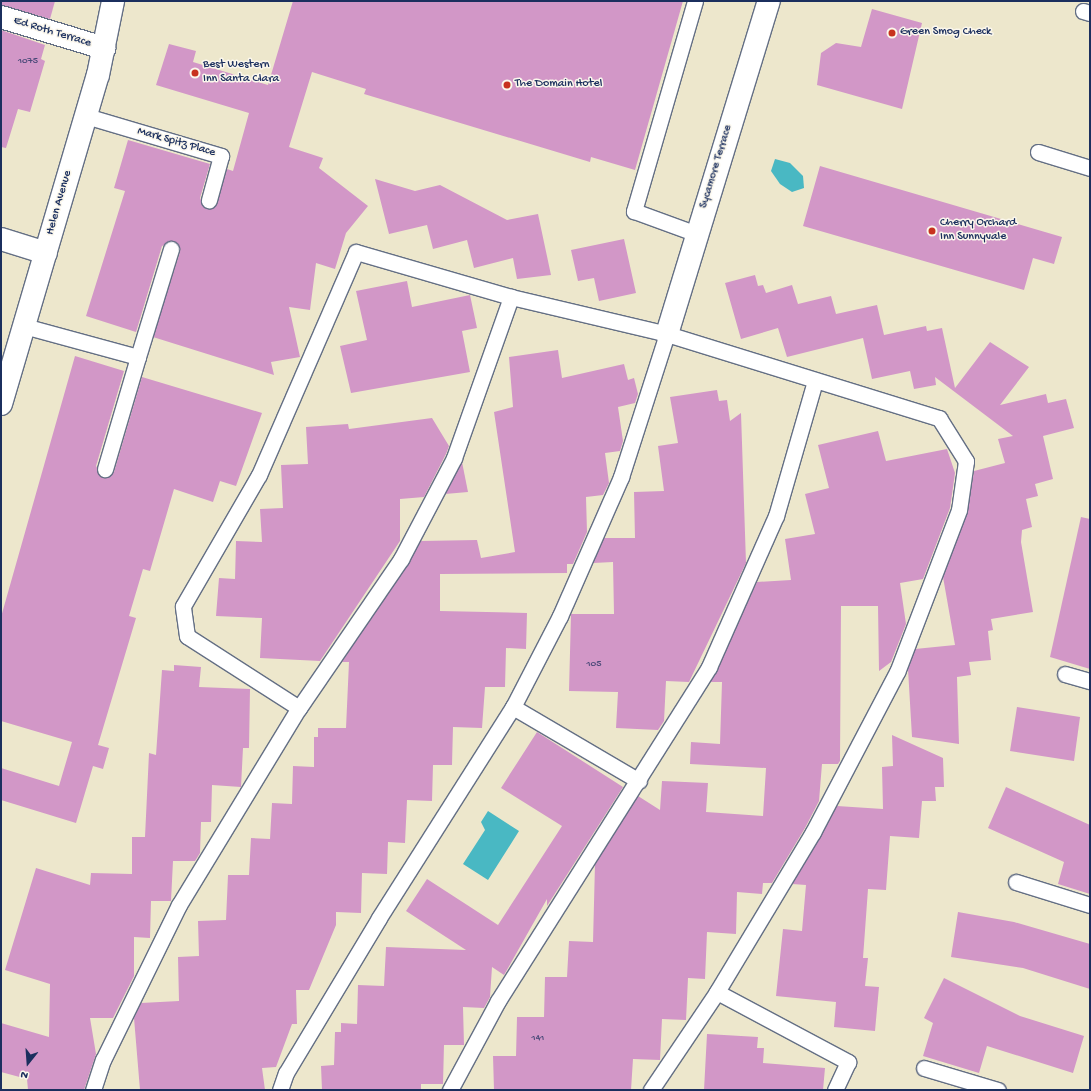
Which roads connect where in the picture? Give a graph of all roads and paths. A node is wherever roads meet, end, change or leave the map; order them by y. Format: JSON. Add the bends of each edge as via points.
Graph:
{"nodes":[{"id":1,"x":113,"y":1,"type":"edge"},
{"id":2,"x":695,"y":1,"type":"edge"},
{"id":3,"x":769,"y":1,"type":"edge"},
{"id":4,"x":1,"y":17,"type":"edge"},
{"id":5,"x":104,"y":48,"type":"junction"},
{"id":6,"x":86,"y":116,"type":"junction"},
{"id":7,"x":1038,"y":152,"type":"dead end"},
{"id":8,"x":1090,"y":168,"type":"edge"},
{"id":9,"x":209,"y":200,"type":"dead end"},
{"id":10,"x":697,"y":234,"type":"junction"},
{"id":11,"x":1,"y":240,"type":"edge"},
{"id":12,"x":171,"y":249,"type":"dead end"},
{"id":13,"x":46,"y":253,"type":"junction"},
{"id":14,"x":511,"y":297,"type":"junction"},
{"id":15,"x":24,"y":326,"type":"junction"},
{"id":16,"x":667,"y":334,"type":"junction"},
{"id":17,"x":138,"y":357,"type":"junction"},
{"id":18,"x":815,"y":381,"type":"junction"},
{"id":19,"x":1,"y":404,"type":"edge"},
{"id":20,"x":105,"y":468,"type":"dead end"},
{"id":21,"x":1065,"y":674,"type":"dead end"},
{"id":22,"x":1090,"y":681,"type":"edge"},
{"id":23,"x":513,"y":707,"type":"junction"},
{"id":24,"x":299,"y":708,"type":"junction"},
{"id":25,"x":639,"y":781,"type":"junction"},
{"id":26,"x":1016,"y":882,"type":"dead end"},
{"id":27,"x":1090,"y":905,"type":"edge"},
{"id":28,"x":717,"y":992,"type":"junction"},
{"id":29,"x":924,"y":1068,"type":"dead end"},
{"id":30,"x":93,"y":1090,"type":"edge"},
{"id":31,"x":280,"y":1090,"type":"edge"},
{"id":32,"x":450,"y":1090,"type":"edge"},
{"id":33,"x":651,"y":1090,"type":"edge"},
{"id":34,"x":835,"y":1090,"type":"edge"},
{"id":35,"x":998,"y":1090,"type":"edge"}],
"edges":[{"from":1,"to":5,"type":"street","name":"Helen Avenue"},
{"from":2,"to":10,"type":"lane","via":[[634,211]]},
{"from":3,"to":10,"type":"street","name":"Sycamore Terrace"},
{"from":4,"to":5,"type":"street","name":"Ed Roth Terrace"},
{"from":5,"to":6,"type":"street","name":"Helen Avenue"},
{"from":6,"to":9,"type":"lane","name":"Mark Spitz Place","via":[[221,156]]},
{"from":6,"to":13,"type":"street","name":"Helen Avenue"},
{"from":7,"to":8,"type":"lane"},
{"from":10,"to":16,"type":"street","name":"Sycamore Terrace"},
{"from":11,"to":13,"type":"street"},
{"from":12,"to":17,"type":"lane"},
{"from":13,"to":15,"type":"street","name":"Helen Avenue"},
{"from":14,"to":16,"type":"lane"},
{"from":14,"to":24,"type":"lane","via":[[454,458],[401,559]]},
{"from":14,"to":24,"type":"lane","via":[[356,252],[259,475],[183,606],[187,636]]},
{"from":15,"to":17,"type":"lane"},
{"from":15,"to":19,"type":"street","name":"Helen Avenue"},
{"from":16,"to":18,"type":"lane"},
{"from":16,"to":23,"type":"lane","via":[[621,477],[560,616]]},
{"from":17,"to":20,"type":"lane"},
{"from":18,"to":25,"type":"lane","via":[[776,516],[709,668]]},
{"from":18,"to":28,"type":"lane","via":[[940,418],[966,461],[959,510],[897,672],[813,832]]},
{"from":21,"to":22,"type":"lane"},
{"from":23,"to":25,"type":"lane"},
{"from":23,"to":31,"type":"lane","via":[[379,918],[286,1073]]},
{"from":24,"to":30,"type":"lane","via":[[179,905],[103,1060]]},
{"from":25,"to":32,"type":"lane","via":[[498,1001]]},
{"from":26,"to":27,"type":"lane"},
{"from":28,"to":33,"type":"lane"},
{"from":28,"to":34,"type":"lane","via":[[848,1062]]},
{"from":29,"to":35,"type":"lane"}]}
